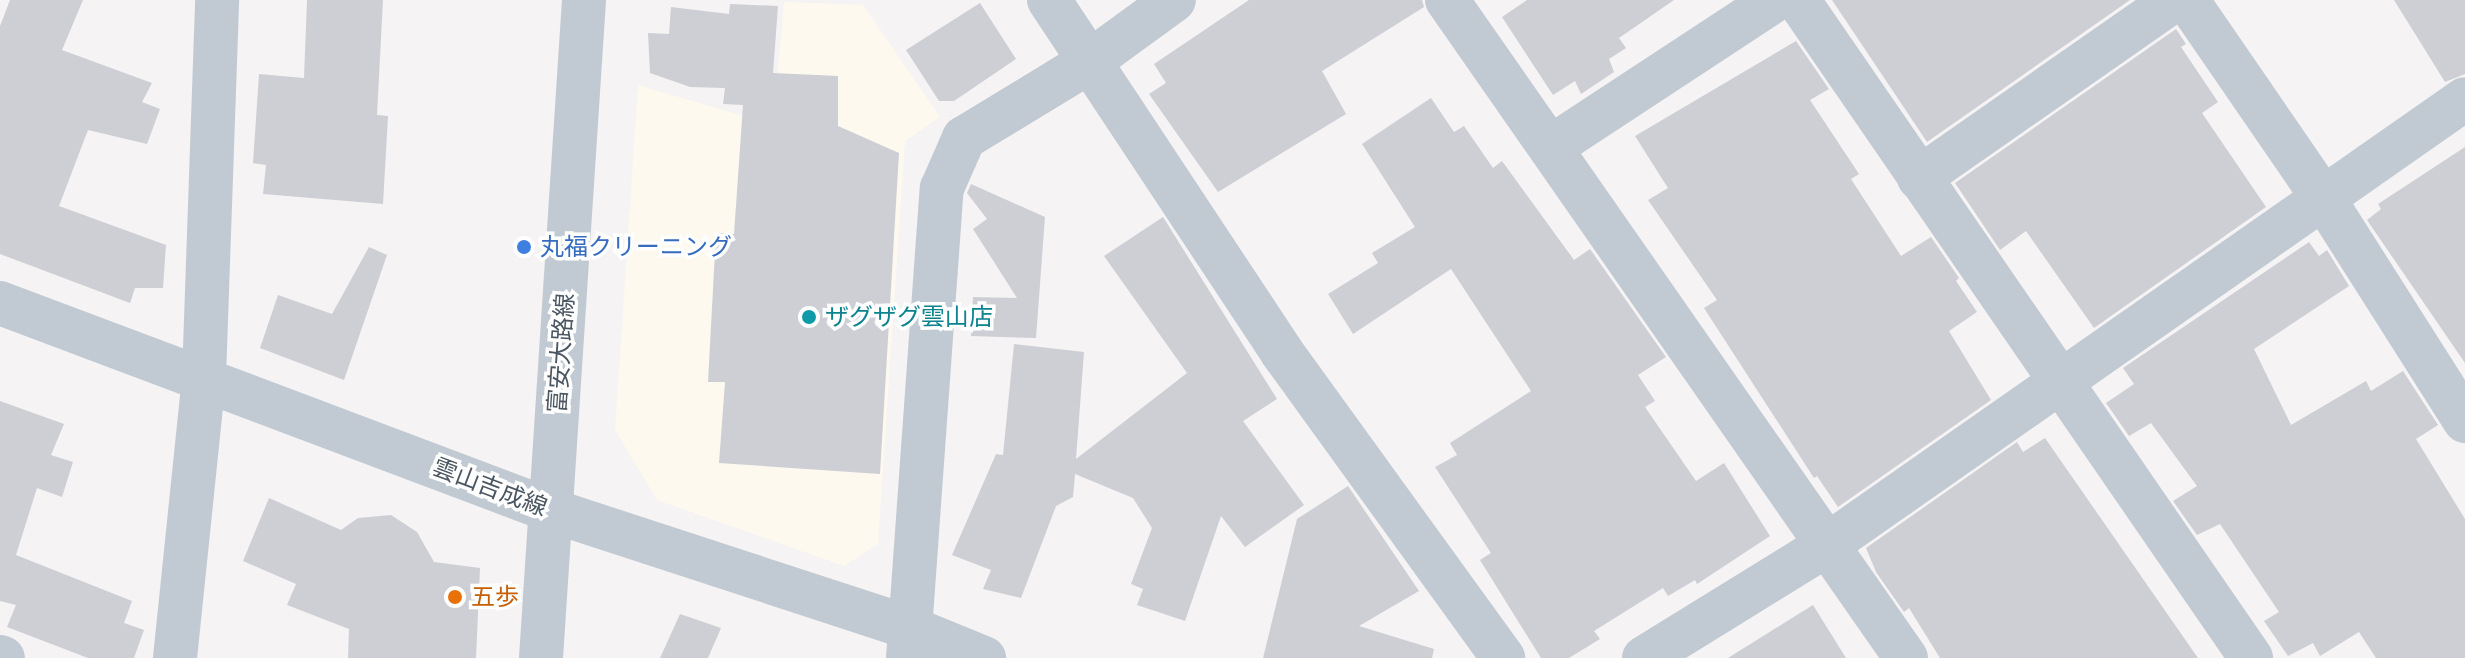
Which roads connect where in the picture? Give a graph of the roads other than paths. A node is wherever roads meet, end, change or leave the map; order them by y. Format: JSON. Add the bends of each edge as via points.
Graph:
{"nodes":[{"id":1,"x":217,"y":0,"type":"edge"},
{"id":2,"x":584,"y":0,"type":"edge"},
{"id":3,"x":1049,"y":0,"type":"edge"},
{"id":4,"x":1174,"y":0,"type":"edge"},
{"id":5,"x":1447,"y":0,"type":"edge"},
{"id":6,"x":1775,"y":0,"type":"edge"},
{"id":7,"x":1798,"y":0,"type":"edge"},
{"id":8,"x":2174,"y":0,"type":"edge"},
{"id":9,"x":2187,"y":0,"type":"edge"},
{"id":10,"x":1089,"y":62,"type":"junction"},
{"id":11,"x":2465,"y":99,"type":"edge"},
{"id":12,"x":1551,"y":147,"type":"junction"},
{"id":13,"x":1919,"y":178,"type":"junction"},
{"id":14,"x":2324,"y":199,"type":"junction"},
{"id":15,"x":0,"y":303,"type":"edge"},
{"id":16,"x":204,"y":377,"type":"junction"},
{"id":17,"x":2061,"y":378,"type":"junction"},
{"id":18,"x":2465,"y":421,"type":"edge"},
{"id":19,"x":550,"y":510,"type":"junction"},
{"id":20,"x":1827,"y":545,"type":"junction"},
{"id":21,"x":909,"y":643,"type":"edge"},
{"id":22,"x":175,"y":658,"type":"edge"},
{"id":23,"x":541,"y":658,"type":"edge"},
{"id":24,"x":984,"y":658,"type":"edge"},
{"id":25,"x":1503,"y":658,"type":"edge"},
{"id":26,"x":1644,"y":658,"type":"edge"},
{"id":27,"x":1906,"y":658,"type":"edge"},
{"id":28,"x":2251,"y":658,"type":"edge"}],
"edges":[{"from":1,"to":16,"type":"street"},
{"from":2,"to":19,"type":"street","name":"富安大路線"},
{"from":3,"to":10,"type":"street"},
{"from":4,"to":10,"type":"street"},
{"from":5,"to":12,"type":"street"},
{"from":6,"to":12,"type":"street"},
{"from":7,"to":13,"type":"street"},
{"from":8,"to":13,"type":"street"},
{"from":9,"to":14,"type":"street"},
{"from":10,"to":21,"type":"street","via":[[964,138],[942,188]]},
{"from":10,"to":25,"type":"street","via":[[1281,351]]},
{"from":11,"to":14,"type":"street"},
{"from":12,"to":20,"type":"street"},
{"from":13,"to":17,"type":"street"},
{"from":14,"to":17,"type":"street"},
{"from":14,"to":18,"type":"street"},
{"from":15,"to":16,"type":"street","name":"雲山吉成線"},
{"from":16,"to":19,"type":"street","name":"雲山吉成線"},
{"from":16,"to":22,"type":"street"},
{"from":17,"to":20,"type":"street"},
{"from":17,"to":28,"type":"street"},
{"from":19,"to":21,"type":"street","name":"雲山吉成線"},
{"from":19,"to":23,"type":"street","name":"富安大路線"},
{"from":20,"to":26,"type":"street"},
{"from":20,"to":27,"type":"street"},
{"from":21,"to":24,"type":"street","name":"雲山吉成線"}]}
